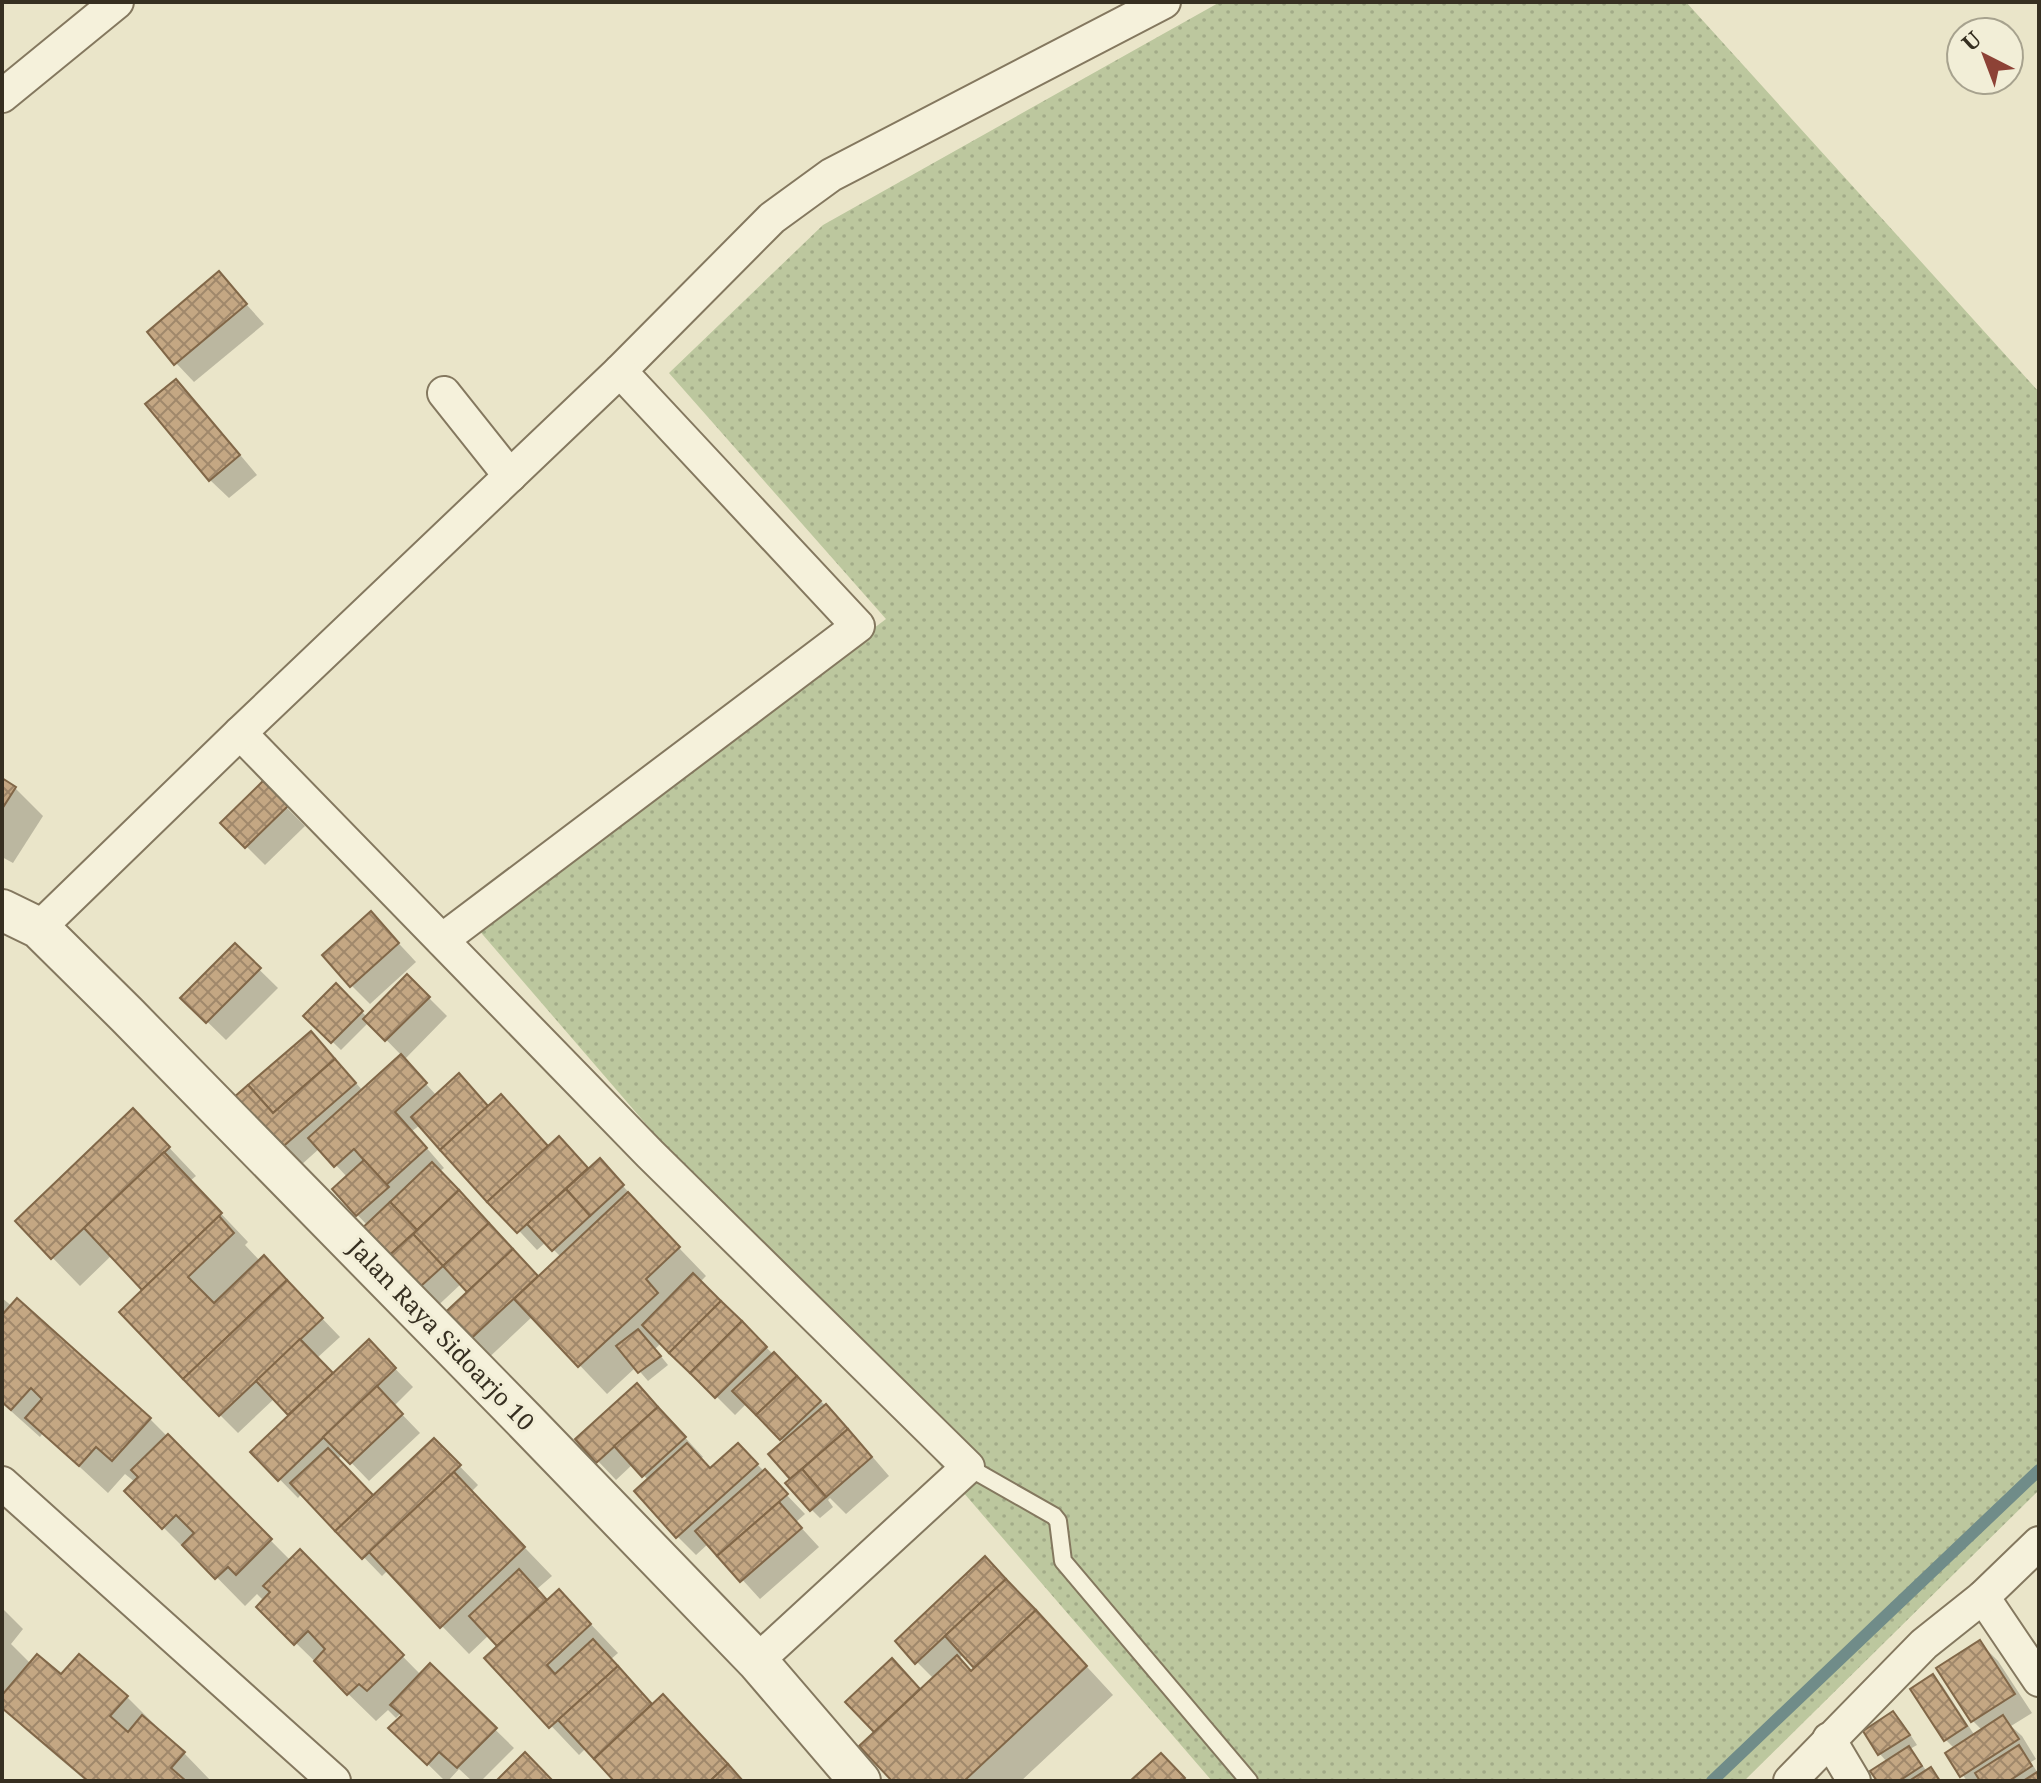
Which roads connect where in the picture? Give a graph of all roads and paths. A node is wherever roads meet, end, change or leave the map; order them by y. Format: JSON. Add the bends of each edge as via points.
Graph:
{"nodes":[{"id":1,"x":117,"y":2,"type":"edge"},
{"id":2,"x":1164,"y":2,"type":"edge"},
{"id":3,"x":2,"y":96,"type":"edge"},
{"id":4,"x":620,"y":371,"type":"junction"},
{"id":5,"x":444,"y":393,"type":"dead end"},
{"id":6,"x":510,"y":476,"type":"junction"},
{"id":7,"x":240,"y":733,"type":"junction"},
{"id":8,"x":2,"y":910,"type":"edge"},
{"id":9,"x":39,"y":928,"type":"junction"},
{"id":10,"x":442,"y":940,"type":"junction"},
{"id":11,"x":968,"y":1467,"type":"junction"},
{"id":12,"x":2,"y":1483,"type":"edge"},
{"id":13,"x":2039,"y":1543,"type":"edge"},
{"id":14,"x":1983,"y":1597,"type":"junction"},
{"id":15,"x":757,"y":1661,"type":"junction"},
{"id":16,"x":2039,"y":1680,"type":"edge"},
{"id":17,"x":1829,"y":1739,"type":"junction"},
{"id":18,"x":334,"y":1781,"type":"edge"},
{"id":19,"x":860,"y":1781,"type":"edge"},
{"id":20,"x":1249,"y":1781,"type":"edge"},
{"id":21,"x":1790,"y":1781,"type":"edge"},
{"id":22,"x":1854,"y":1781,"type":"edge"}],
"edges":[{"from":1,"to":3,"type":"street"},
{"from":2,"to":4,"type":"street","via":[[831,175],[772,218]]},
{"from":4,"to":6,"type":"street"},
{"from":4,"to":10,"type":"street","via":[[858,626]]},
{"from":5,"to":6,"type":"street"},
{"from":6,"to":7,"type":"street"},
{"from":7,"to":9,"type":"street"},
{"from":7,"to":10,"type":"street"},
{"from":8,"to":9,"type":"street","name":"Jalan Raya Sidoarjo 10"},
{"from":9,"to":15,"type":"street","name":"Jalan Raya Sidoarjo 10"},
{"from":10,"to":11,"type":"street"},
{"from":11,"to":15,"type":"street"},
{"from":11,"to":20,"type":"lane","via":[[1054,1516],[1063,1561]]},
{"from":12,"to":18,"type":"street"},
{"from":13,"to":14,"type":"street"},
{"from":14,"to":16,"type":"street"},
{"from":14,"to":17,"type":"street","via":[[1924,1644]]},
{"from":15,"to":19,"type":"street","name":"Jalan Raya Sidoarjo 10"},
{"from":17,"to":21,"type":"street"},
{"from":17,"to":22,"type":"street"}]}
